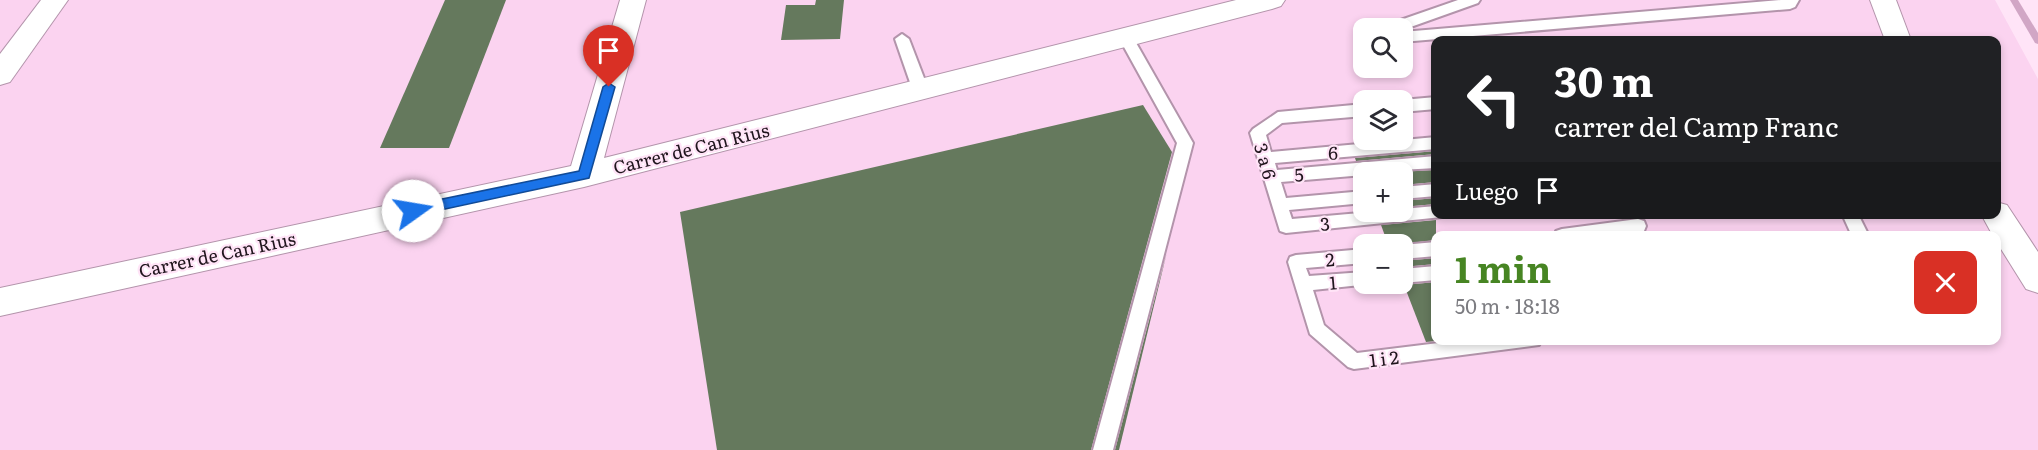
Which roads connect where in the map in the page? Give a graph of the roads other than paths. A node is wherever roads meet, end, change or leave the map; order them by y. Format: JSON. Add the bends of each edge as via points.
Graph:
{"nodes":[{"id":1,"x":56,"y":0,"type":"edge"},
{"id":2,"x":633,"y":0,"type":"edge"},
{"id":3,"x":1272,"y":0,"type":"edge"},
{"id":4,"x":1473,"y":0,"type":"edge"},
{"id":5,"x":1792,"y":0,"type":"edge"},
{"id":6,"x":1883,"y":0,"type":"edge"},
{"id":7,"x":1413,"y":21,"type":"edge"},
{"id":8,"x":1413,"y":36,"type":"edge"},
{"id":9,"x":1896,"y":36,"type":"edge"},
{"id":10,"x":1126,"y":38,"type":"junction"},
{"id":11,"x":902,"y":39,"type":"dead end"},
{"id":12,"x":0,"y":75,"type":"edge"},
{"id":13,"x":921,"y":91,"type":"junction"},
{"id":14,"x":1431,"y":103,"type":"edge"},
{"id":15,"x":1413,"y":105,"type":"edge"},
{"id":16,"x":1353,"y":111,"type":"edge"},
{"id":17,"x":1431,"y":143,"type":"edge"},
{"id":18,"x":1266,"y":158,"type":"junction"},
{"id":19,"x":1431,"y":162,"type":"edge"},
{"id":20,"x":584,"y":175,"type":"junction"},
{"id":21,"x":1271,"y":177,"type":"junction"},
{"id":22,"x":1431,"y":190,"type":"edge"},
{"id":23,"x":1413,"y":192,"type":"edge"},
{"id":24,"x":1353,"y":198,"type":"edge"},
{"id":25,"x":1279,"y":205,"type":"junction"},
{"id":26,"x":1431,"y":212,"type":"edge"},
{"id":27,"x":1999,"y":219,"type":"edge"},
{"id":28,"x":1635,"y":225,"type":"edge"},
{"id":29,"x":1286,"y":226,"type":"joint"},
{"id":30,"x":1595,"y":231,"type":"edge"},
{"id":31,"x":1431,"y":249,"type":"edge"},
{"id":32,"x":1413,"y":251,"type":"edge"},
{"id":33,"x":1353,"y":257,"type":"edge"},
{"id":34,"x":1296,"y":262,"type":"joint"},
{"id":35,"x":1431,"y":273,"type":"edge"},
{"id":36,"x":1413,"y":275,"type":"edge"},
{"id":37,"x":2038,"y":279,"type":"edge"},
{"id":38,"x":1353,"y":280,"type":"edge"},
{"id":39,"x":1303,"y":284,"type":"junction"},
{"id":40,"x":0,"y":302,"type":"edge"},
{"id":41,"x":1490,"y":345,"type":"edge"},
{"id":42,"x":1103,"y":450,"type":"edge"}],
"edges":[{"from":1,"to":12,"type":"street"},
{"from":2,"to":20,"type":"street"},
{"from":3,"to":10,"type":"street","name":"Carrer de Can Rius"},
{"from":4,"to":7,"type":"lane"},
{"from":5,"to":8,"type":"lane"},
{"from":6,"to":9,"type":"street"},
{"from":10,"to":13,"type":"street","name":"Carrer de Can Rius"},
{"from":10,"to":42,"type":"lane","via":[[1185,143]]},
{"from":11,"to":13,"type":"lane"},
{"from":13,"to":20,"type":"street","name":"Carrer de Can Rius"},
{"from":14,"to":15,"type":"lane"},
{"from":16,"to":18,"type":"lane","name":"3 a 6","via":[[1278,118],[1258,133]]},
{"from":17,"to":18,"type":"lane","name":"6"},
{"from":18,"to":21,"type":"lane","name":"3 a 6"},
{"from":19,"to":21,"type":"lane","name":"5"},
{"from":20,"to":40,"type":"street","name":"Carrer de Can Rius"},
{"from":21,"to":25,"type":"lane","name":"3 a 6"},
{"from":22,"to":23,"type":"lane"},
{"from":24,"to":25,"type":"lane"},
{"from":25,"to":29,"type":"lane","name":"3 a 6"},
{"from":26,"to":29,"type":"lane","name":"3"},
{"from":27,"to":37,"type":"street"},
{"from":28,"to":30,"type":"lane"},
{"from":31,"to":32,"type":"lane"},
{"from":33,"to":34,"type":"lane","name":"2"},
{"from":34,"to":39,"type":"lane","name":"1 i 2"},
{"from":35,"to":36,"type":"lane"},
{"from":38,"to":39,"type":"lane","name":"1"},
{"from":39,"to":41,"type":"lane","name":"1 i 2","via":[[1316,329],[1354,361]]}]}
